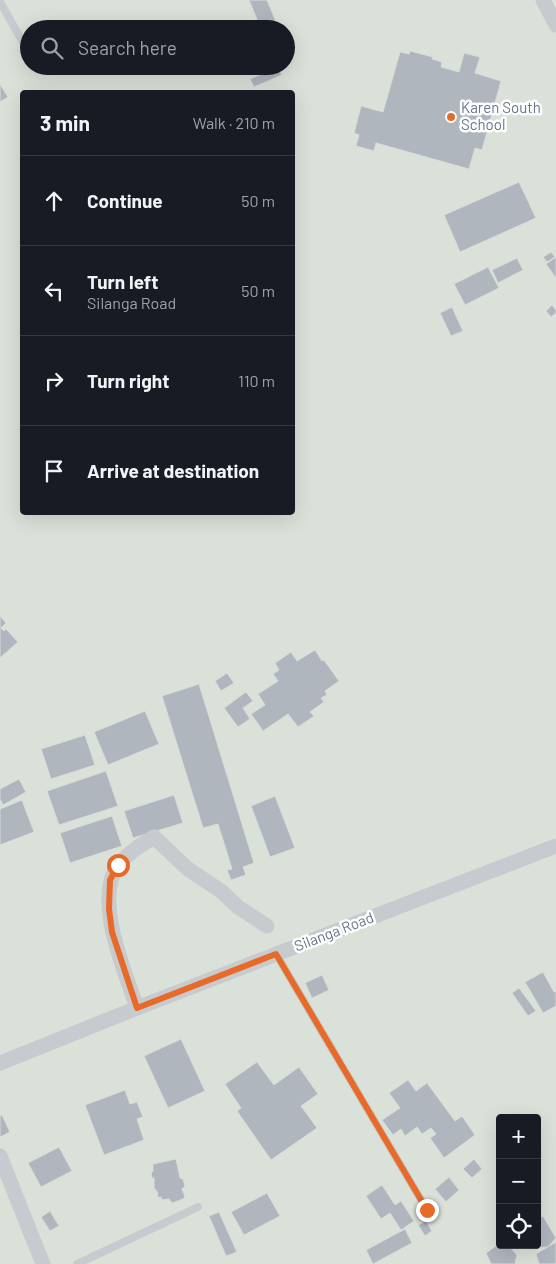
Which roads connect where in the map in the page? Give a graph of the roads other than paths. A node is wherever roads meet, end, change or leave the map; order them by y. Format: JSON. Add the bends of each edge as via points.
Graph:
{"nodes":[{"id":1,"x":543,"y":0,"type":"edge"},
{"id":2,"x":0,"y":2,"type":"edge"},
{"id":3,"x":555,"y":22,"type":"edge"},
{"id":4,"x":20,"y":37,"type":"edge"},
{"id":5,"x":556,"y":846,"type":"edge"},
{"id":6,"x":267,"y":926,"type":"dead end"},
{"id":7,"x":276,"y":954,"type":"junction"},
{"id":8,"x":137,"y":1008,"type":"junction"},
{"id":9,"x":0,"y":1063,"type":"edge"},
{"id":10,"x":0,"y":1156,"type":"edge"},
{"id":11,"x":198,"y":1207,"type":"dead end"},
{"id":12,"x":427,"y":1210,"type":"dead end"},
{"id":13,"x":43,"y":1264,"type":"edge"},
{"id":14,"x":78,"y":1264,"type":"edge"}],
"edges":[{"from":1,"to":3,"type":"street"},
{"from":2,"to":4,"type":"lane"},
{"from":5,"to":7,"type":"street","name":"Silanga Road"},
{"from":6,"to":8,"type":"street","via":[[188,869],[154,837],[128,855],[110,880],[112,932]]},
{"from":7,"to":8,"type":"street","name":"Silanga Road"},
{"from":7,"to":12,"type":"lane"},
{"from":8,"to":9,"type":"street","name":"Silanga Road"},
{"from":10,"to":13,"type":"street"},
{"from":11,"to":14,"type":"lane"}]}
